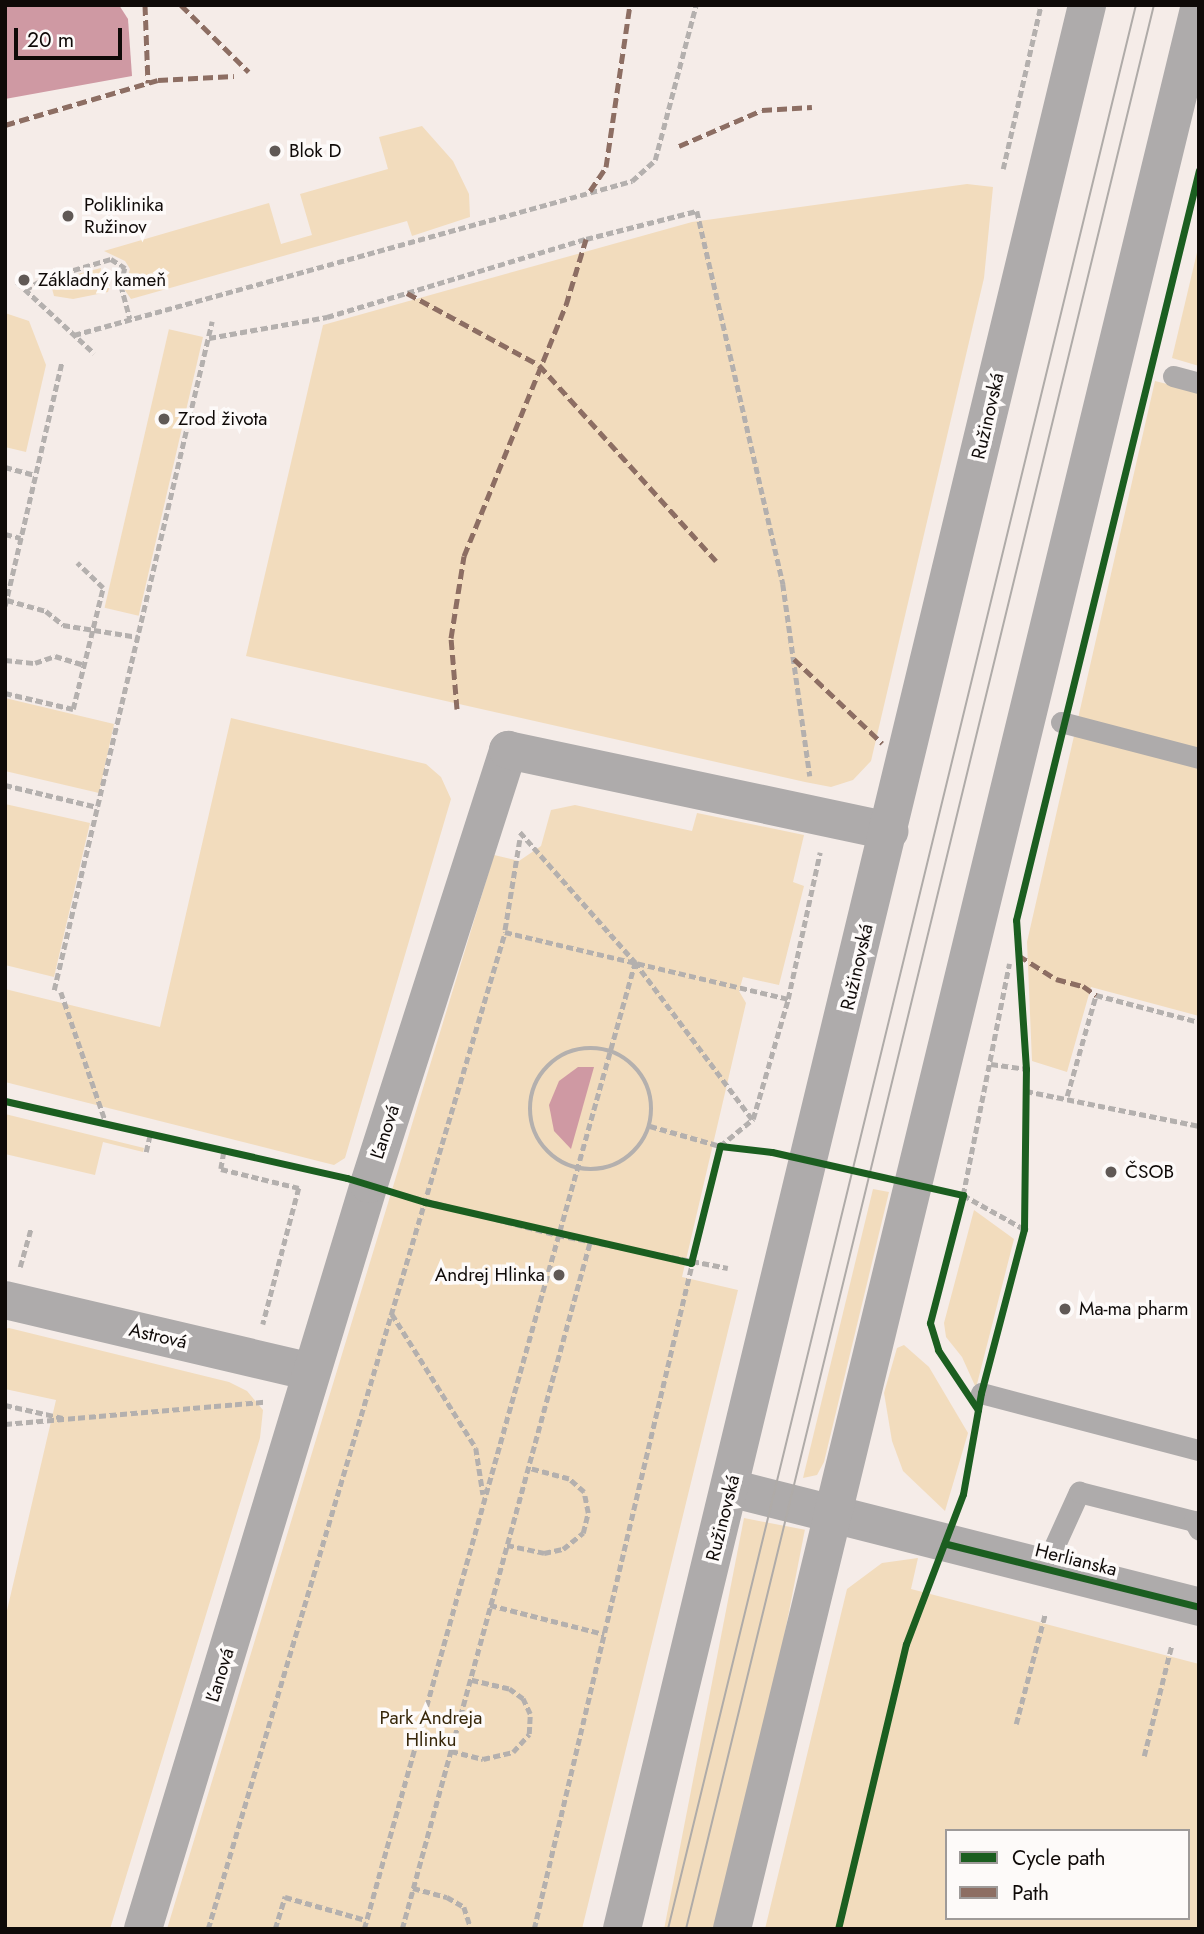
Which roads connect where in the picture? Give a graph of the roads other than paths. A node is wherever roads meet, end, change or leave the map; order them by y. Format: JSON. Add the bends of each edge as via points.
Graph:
{"nodes":[{"id":1,"x":1087,"y":5,"type":"edge"},
{"id":2,"x":1199,"y":9,"type":"edge"},
{"id":3,"x":1173,"y":376,"type":"dead end"},
{"id":4,"x":1199,"y":383,"type":"edge"},
{"id":5,"x":1061,"y":722,"type":"dead end"},
{"id":6,"x":1199,"y":758,"type":"edge"},
{"id":7,"x":889,"y":831,"type":"junction"},
{"id":8,"x":12,"y":1287,"type":"edge"},
{"id":9,"x":311,"y":1372,"type":"junction"},
{"id":10,"x":973,"y":1392,"type":"road end"},
{"id":11,"x":1199,"y":1450,"type":"edge"},
{"id":12,"x":730,"y":1488,"type":"junction"},
{"id":13,"x":833,"y":1515,"type":"junction"},
{"id":14,"x":1199,"y":1530,"type":"edge"},
{"id":15,"x":1044,"y":1569,"type":"junction"},
{"id":16,"x":1199,"y":1607,"type":"edge"},
{"id":17,"x":143,"y":1929,"type":"edge"},
{"id":18,"x":622,"y":1929,"type":"edge"},
{"id":19,"x":732,"y":1929,"type":"edge"}],
"edges":[{"from":1,"to":7,"type":"street","name":"Ružinovská"},
{"from":2,"to":13,"type":"street"},
{"from":3,"to":4,"type":"lane"},
{"from":5,"to":6,"type":"lane"},
{"from":7,"to":9,"type":"street","name":"Ľanová","via":[[820,805],[508,750]]},
{"from":7,"to":12,"type":"street","name":"Ružinovská"},
{"from":8,"to":9,"type":"street","name":"Astrová"},
{"from":9,"to":17,"type":"street","name":"Ľanová"},
{"from":10,"to":11,"type":"lane"},
{"from":12,"to":13,"type":"street","name":"Herlianska"},
{"from":12,"to":18,"type":"street","name":"Ružinovská"},
{"from":13,"to":15,"type":"street","name":"Herlianska"},
{"from":13,"to":19,"type":"street"},
{"from":14,"to":15,"type":"lane","via":[[1194,1521],[1079,1492]]},
{"from":15,"to":16,"type":"street","name":"Herlianska"}]}
